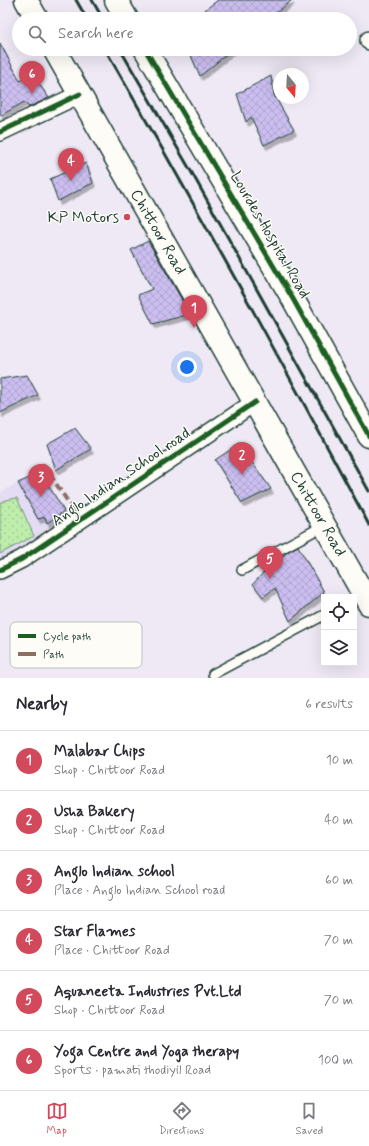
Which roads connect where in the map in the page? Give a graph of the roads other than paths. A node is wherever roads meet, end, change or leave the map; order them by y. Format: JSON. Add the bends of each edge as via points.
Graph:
{"nodes":[{"id":1,"x":26,"y":0,"type":"edge"},
{"id":2,"x":116,"y":0,"type":"edge"},
{"id":3,"x":33,"y":12,"type":"edge"},
{"id":4,"x":123,"y":12,"type":"edge"},
{"id":5,"x":58,"y":56,"type":"edge"},
{"id":6,"x":149,"y":56,"type":"edge"},
{"id":7,"x":80,"y":94,"type":"junction"},
{"id":8,"x":0,"y":132,"type":"edge"},
{"id":9,"x":255,"y":402,"type":"junction"},
{"id":10,"x":363,"y":412,"type":"edge"},
{"id":11,"x":369,"y":436,"type":"edge"},
{"id":12,"x":325,"y":525,"type":"junction"},
{"id":13,"x":0,"y":570,"type":"edge"},
{"id":14,"x":242,"y":570,"type":"dead end"},
{"id":15,"x":362,"y":599,"type":"edge"},
{"id":16,"x":321,"y":617,"type":"edge"},
{"id":17,"x":213,"y":674,"type":"dead end"}],
"edges":[{"from":1,"to":3,"type":"main road"},
{"from":2,"to":4,"type":"main road"},
{"from":5,"to":7,"type":"main road","name":"Chittoor Road"},
{"from":6,"to":10,"type":"main road","name":"Lourdes Hospital Road"},
{"from":7,"to":8,"type":"street"},
{"from":7,"to":9,"type":"main road","name":"Chittoor Road"},
{"from":9,"to":12,"type":"main road","name":"Chittoor Road"},
{"from":9,"to":13,"type":"street","name":"Anglo Indian School road","via":[[22,559]]},
{"from":10,"to":11,"type":"main road","name":"Lourdes Hospital Road"},
{"from":12,"to":14,"type":"lane"},
{"from":12,"to":15,"type":"main road","name":"Chittoor Road"},
{"from":16,"to":17,"type":"lane"}]}
